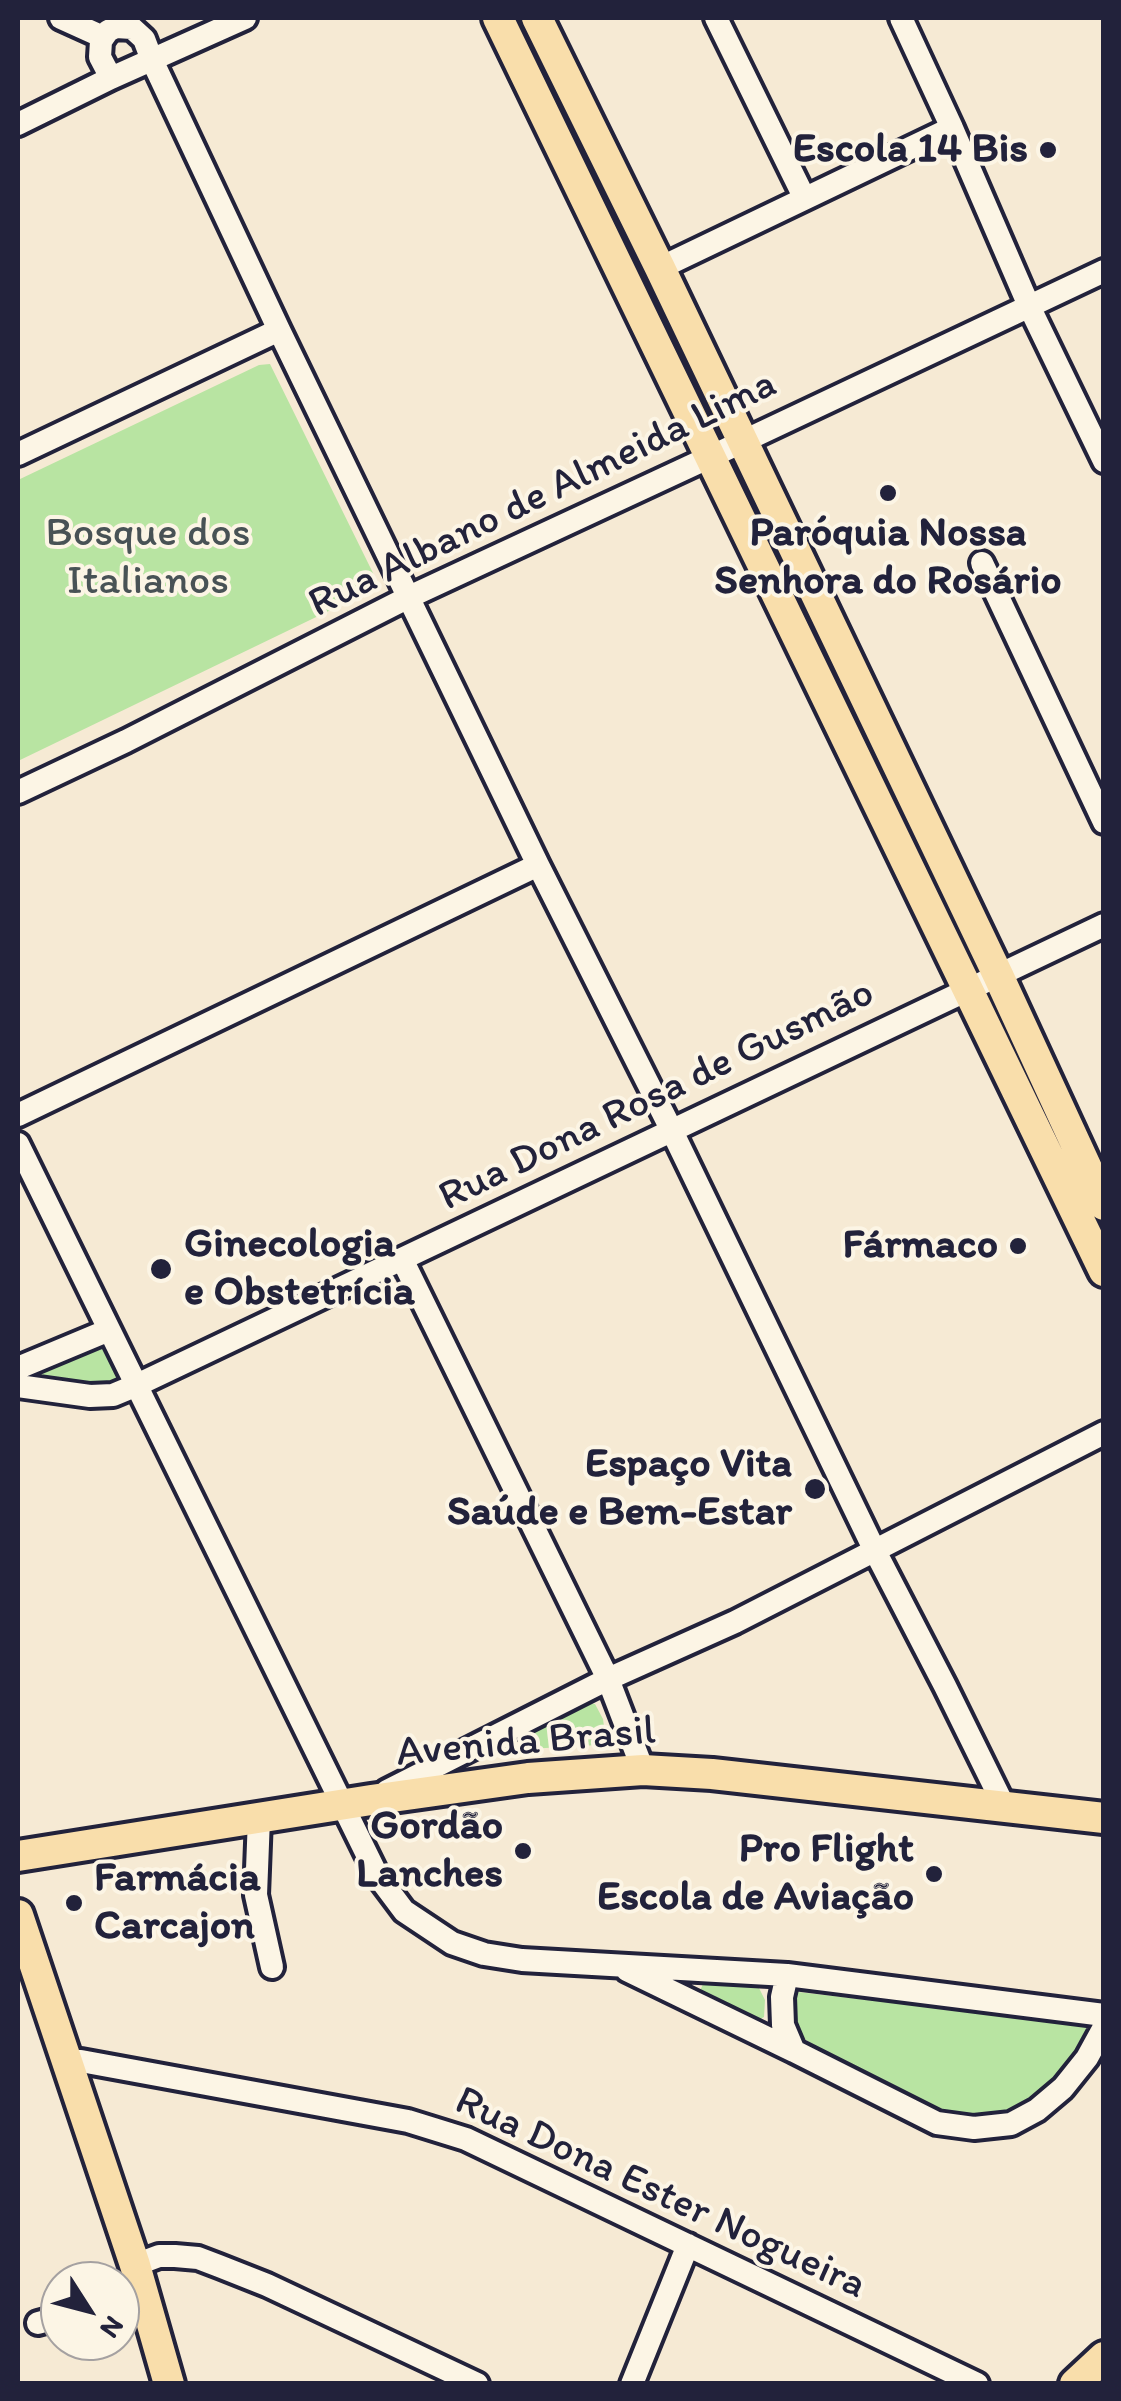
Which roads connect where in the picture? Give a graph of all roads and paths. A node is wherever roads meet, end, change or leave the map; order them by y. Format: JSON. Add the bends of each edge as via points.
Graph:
{"nodes":[{"id":1,"x":60,"y":18,"type":"edge"},
{"id":2,"x":245,"y":18,"type":"edge"},
{"id":3,"x":498,"y":18,"type":"edge"},
{"id":4,"x":537,"y":18,"type":"edge"},
{"id":5,"x":716,"y":18,"type":"edge"},
{"id":6,"x":900,"y":18,"type":"edge"},
{"id":7,"x":109,"y":28,"type":"edge"},
{"id":8,"x":152,"y":60,"type":"junction"},
{"id":9,"x":111,"y":78,"type":"junction"},
{"id":10,"x":18,"y":124,"type":"edge"},
{"id":11,"x":952,"y":128,"type":"junction"},
{"id":12,"x":804,"y":197,"type":"junction"},
{"id":13,"x":660,"y":268,"type":"junction"},
{"id":14,"x":1104,"y":271,"type":"edge"},
{"id":15,"x":1030,"y":306,"type":"junction"},
{"id":16,"x":279,"y":330,"type":"junction"},
{"id":17,"x":743,"y":440,"type":"junction"},
{"id":18,"x":18,"y":454,"type":"edge"},
{"id":19,"x":710,"y":457,"type":"junction"},
{"id":20,"x":1104,"y":461,"type":"edge"},
{"id":21,"x":982,"y":563,"type":"dead end"},
{"id":22,"x":408,"y":597,"type":"junction"},
{"id":23,"x":18,"y":792,"type":"edge"},
{"id":24,"x":1104,"y":822,"type":"edge"},
{"id":25,"x":538,"y":865,"type":"junction"},
{"id":26,"x":1104,"y":925,"type":"edge"},
{"id":27,"x":998,"y":976,"type":"junction"},
{"id":28,"x":968,"y":990,"type":"junction"},
{"id":29,"x":18,"y":1116,"type":"edge"},
{"id":30,"x":672,"y":1130,"type":"junction"},
{"id":31,"x":18,"y":1144,"type":"edge"},
{"id":32,"x":1104,"y":1204,"type":"edge"},
{"id":33,"x":402,"y":1260,"type":"junction"},
{"id":34,"x":1104,"y":1272,"type":"edge"},
{"id":35,"x":109,"y":1330,"type":"junction"},
{"id":36,"x":18,"y":1368,"type":"edge"},
{"id":37,"x":137,"y":1385,"type":"junction"},
{"id":38,"x":18,"y":1386,"type":"edge"},
{"id":39,"x":1104,"y":1433,"type":"edge"},
{"id":40,"x":874,"y":1550,"type":"junction"},
{"id":41,"x":608,"y":1679,"type":"junction"},
{"id":42,"x":643,"y":1770,"type":"junction"},
{"id":43,"x":356,"y":1802,"type":"junction"},
{"id":44,"x":1004,"y":1808,"type":"junction"},
{"id":45,"x":259,"y":1818,"type":"junction"},
{"id":46,"x":1104,"y":1818,"type":"edge"},
{"id":47,"x":18,"y":1856,"type":"edge"},
{"id":48,"x":18,"y":1915,"type":"edge"},
{"id":49,"x":614,"y":1964,"type":"junction"},
{"id":50,"x":272,"y":1968,"type":"dead end"},
{"id":51,"x":787,"y":1975,"type":"junction"},
{"id":52,"x":1104,"y":2015,"type":"edge"},
{"id":53,"x":1104,"y":2027,"type":"edge"},
{"id":54,"x":794,"y":2051,"type":"junction"},
{"id":55,"x":66,"y":2063,"type":"junction"},
{"id":56,"x":688,"y":2245,"type":"junction"},
{"id":57,"x":134,"y":2261,"type":"edge"},
{"id":58,"x":140,"y":2263,"type":"edge"},
{"id":59,"x":140,"y":2318,"type":"edge"},
{"id":60,"x":1104,"y":2357,"type":"edge"},
{"id":61,"x":170,"y":2384,"type":"edge"},
{"id":62,"x":478,"y":2384,"type":"edge"},
{"id":63,"x":632,"y":2384,"type":"edge"},
{"id":64,"x":977,"y":2384,"type":"edge"},
{"id":65,"x":1075,"y":2384,"type":"edge"}],
"edges":[{"from":1,"to":7,"type":"street"},
{"from":2,"to":8,"type":"street"},
{"from":3,"to":19,"type":"main road"},
{"from":4,"to":13,"type":"main road"},
{"from":5,"to":12,"type":"street"},
{"from":6,"to":11,"type":"street"},
{"from":7,"to":8,"type":"street","via":[[139,32]]},
{"from":7,"to":9,"type":"street","via":[[99,53]]},
{"from":8,"to":9,"type":"street"},
{"from":8,"to":16,"type":"street"},
{"from":9,"to":10,"type":"street"},
{"from":11,"to":12,"type":"street"},
{"from":11,"to":15,"type":"street"},
{"from":12,"to":13,"type":"street"},
{"from":13,"to":17,"type":"main road"},
{"from":14,"to":15,"type":"street","name":"Rua Albano de Almeida Lima"},
{"from":15,"to":17,"type":"street","name":"Rua Albano de Almeida Lima"},
{"from":15,"to":20,"type":"street"},
{"from":16,"to":18,"type":"street"},
{"from":16,"to":22,"type":"street"},
{"from":17,"to":19,"type":"street","name":"Rua Albano de Almeida Lima"},
{"from":17,"to":27,"type":"main road"},
{"from":19,"to":22,"type":"street","name":"Rua Albano de Almeida Lima"},
{"from":19,"to":28,"type":"main road"},
{"from":21,"to":24,"type":"street"},
{"from":22,"to":23,"type":"street","name":"Rua Albano de Almeida Lima"},
{"from":22,"to":25,"type":"street"},
{"from":25,"to":29,"type":"street"},
{"from":25,"to":30,"type":"street"},
{"from":26,"to":27,"type":"street","name":"Rua Dona Rosa de Gusmão"},
{"from":27,"to":28,"type":"street","name":"Rua Dona Rosa de Gusmão"},
{"from":27,"to":32,"type":"main road"},
{"from":28,"to":30,"type":"street","name":"Rua Dona Rosa de Gusmão"},
{"from":28,"to":34,"type":"main road"},
{"from":30,"to":33,"type":"street","name":"Rua Dona Rosa de Gusmão"},
{"from":30,"to":40,"type":"street"},
{"from":31,"to":35,"type":"street"},
{"from":33,"to":37,"type":"street","name":"Rua Dona Rosa de Gusmão"},
{"from":33,"to":41,"type":"street"},
{"from":35,"to":36,"type":"street"},
{"from":35,"to":37,"type":"street"},
{"from":37,"to":38,"type":"street","name":"Rua Dona Rosa de Gusmão","via":[[90,1396]]},
{"from":37,"to":43,"type":"street"},
{"from":39,"to":40,"type":"street"},
{"from":40,"to":41,"type":"street"},
{"from":40,"to":44,"type":"street"},
{"from":41,"to":42,"type":"street"},
{"from":41,"to":43,"type":"street"},
{"from":42,"to":43,"type":"main road","name":"Avenida Brasil"},
{"from":42,"to":44,"type":"main road","name":"Avenida Brasil"},
{"from":43,"to":45,"type":"main road","name":"Avenida Brasil"},
{"from":43,"to":49,"type":"street","via":[[377,1875],[404,1910],[452,1943],[522,1960]]},
{"from":44,"to":46,"type":"main road","name":"Avenida Brasil"},
{"from":45,"to":47,"type":"main road","name":"Avenida Brasil"},
{"from":45,"to":50,"type":"street","via":[[256,1896]]},
{"from":48,"to":55,"type":"main road"},
{"from":49,"to":51,"type":"street"},
{"from":49,"to":54,"type":"street"},
{"from":51,"to":52,"type":"street"},
{"from":51,"to":54,"type":"street","via":[[783,2024]]},
{"from":53,"to":54,"type":"street","via":[[1064,2088],[1037,2110],[1011,2124],[974,2128],[937,2123]]},
{"from":55,"to":56,"type":"street","name":"Rua Dona Ester Nogueira","via":[[408,2120],[466,2139]]},
{"from":55,"to":57,"type":"main road"},
{"from":56,"to":63,"type":"street"},
{"from":56,"to":64,"type":"street","name":"Rua Dona Ester Nogueira"},
{"from":58,"to":62,"type":"street","via":[[159,2256],[208,2262]]},
{"from":59,"to":61,"type":"main road"},
{"from":60,"to":65,"type":"main road"}]}
